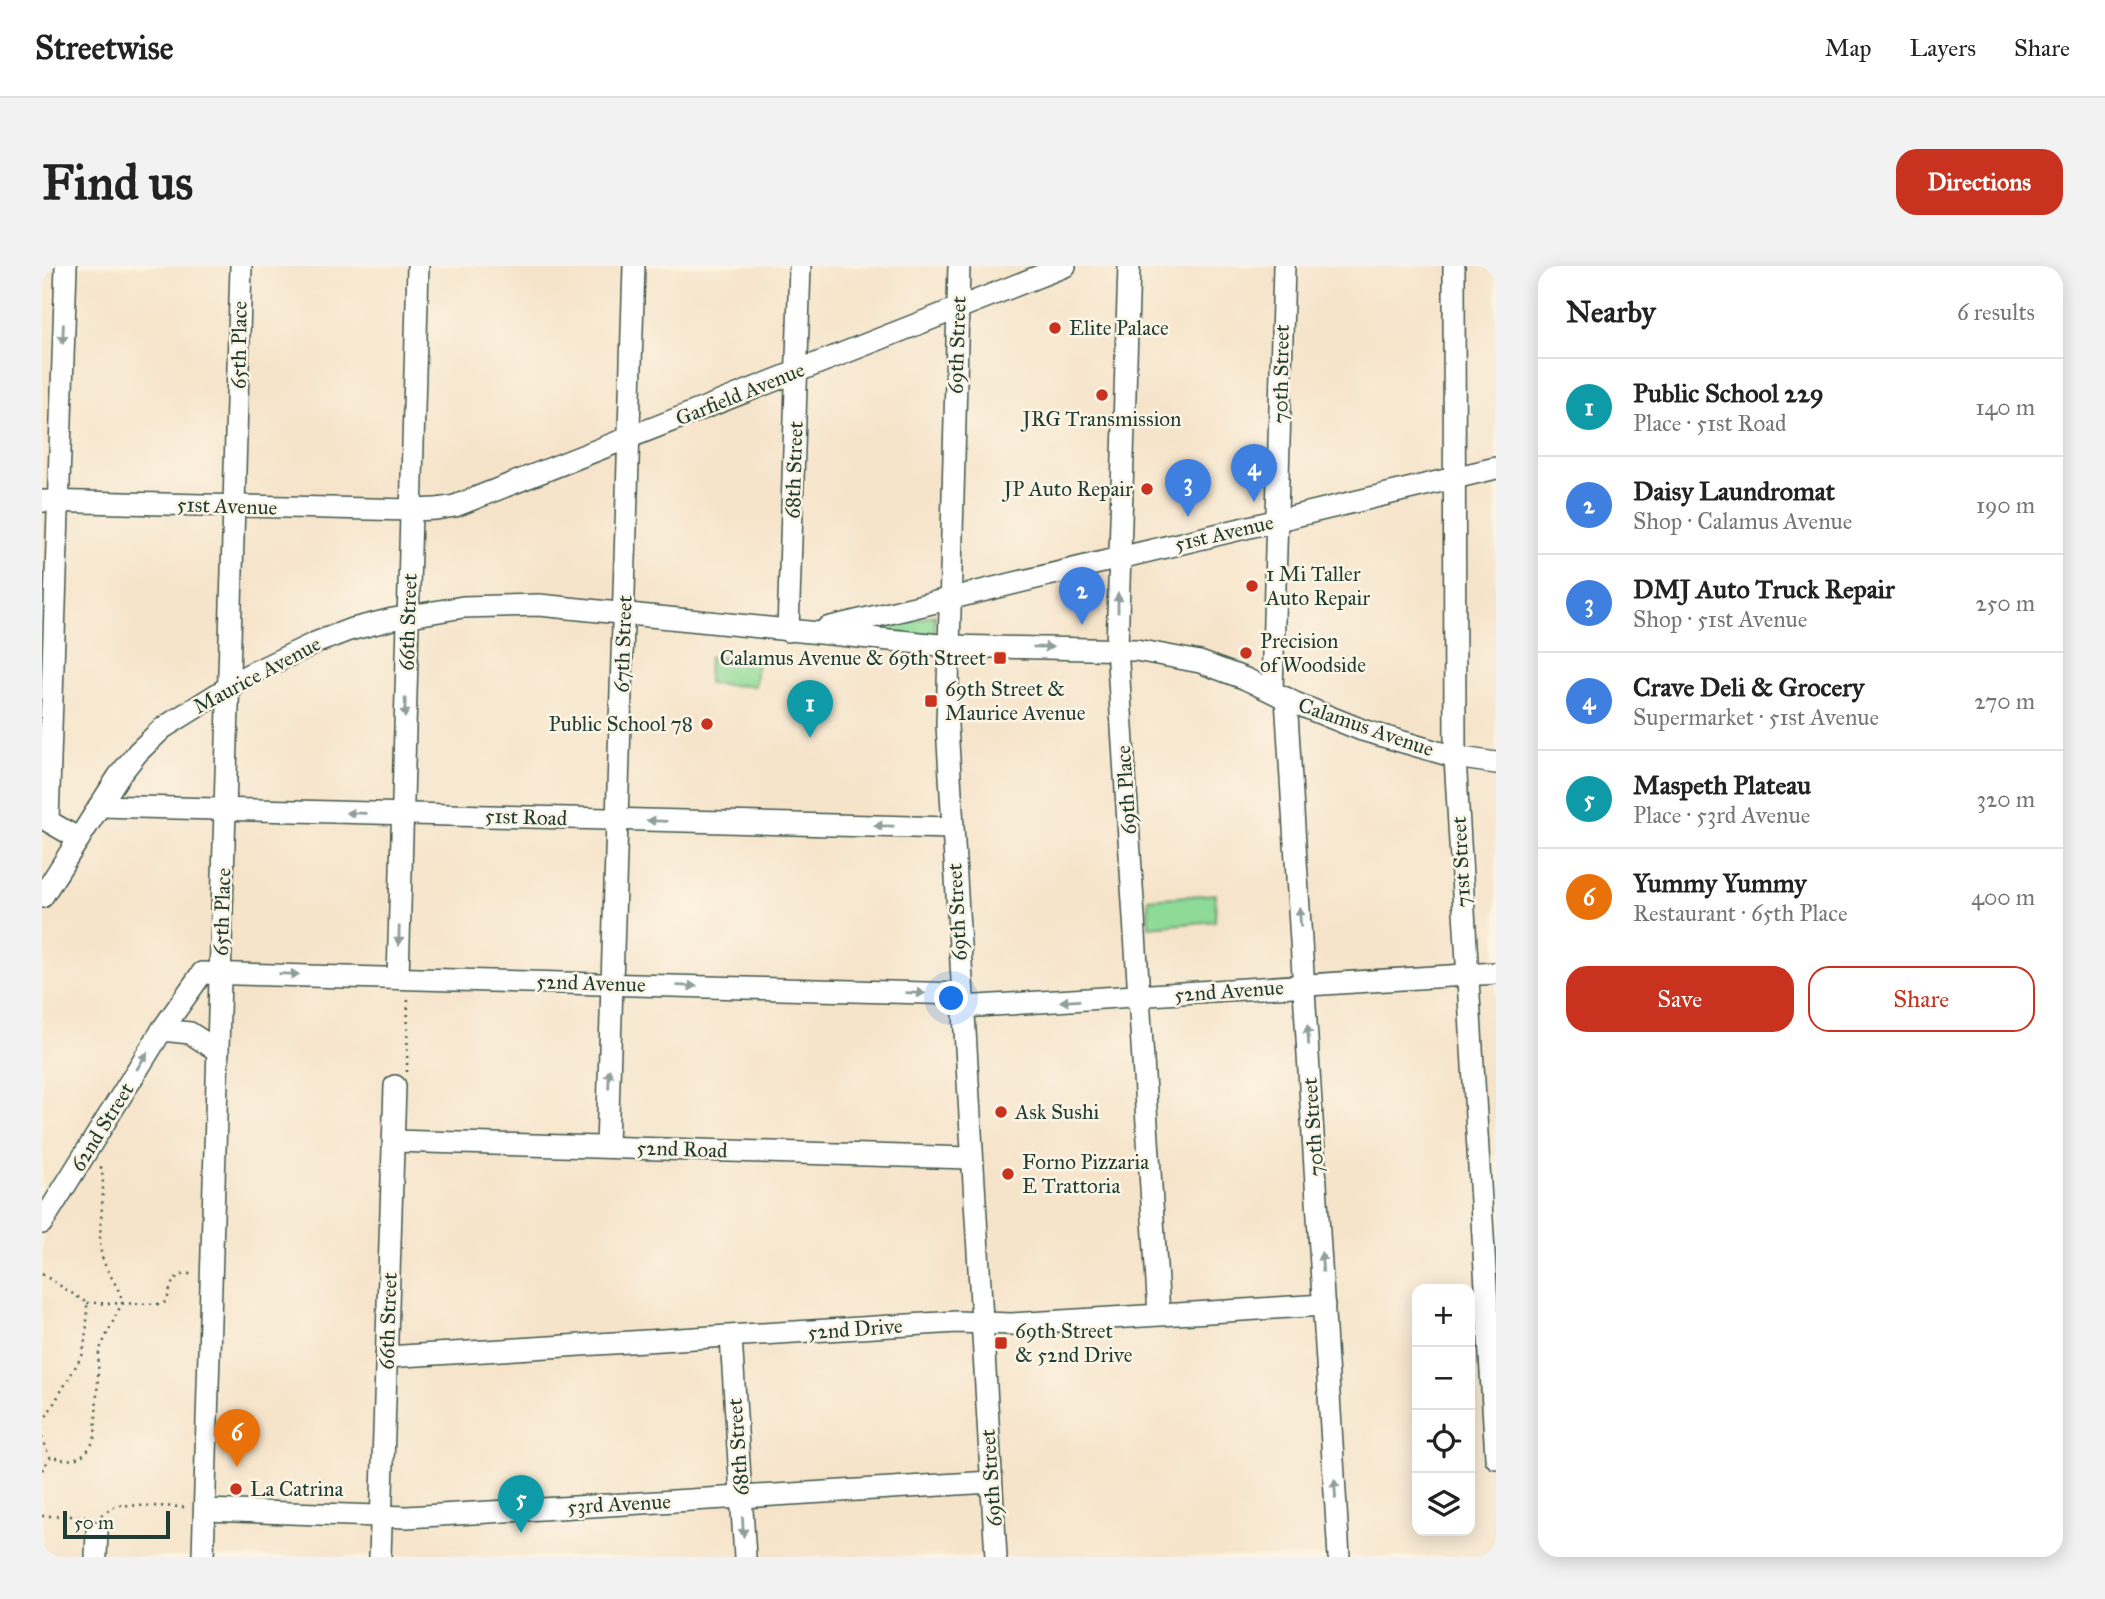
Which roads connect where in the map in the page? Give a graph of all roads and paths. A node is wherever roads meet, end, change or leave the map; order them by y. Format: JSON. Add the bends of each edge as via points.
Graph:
{"nodes":[{"id":1,"x":66,"y":266,"type":"edge"},
{"id":2,"x":241,"y":266,"type":"edge"},
{"id":3,"x":418,"y":266,"type":"edge"},
{"id":4,"x":634,"y":266,"type":"edge"},
{"id":5,"x":800,"y":266,"type":"edge"},
{"id":6,"x":959,"y":266,"type":"edge"},
{"id":7,"x":1065,"y":266,"type":"edge"},
{"id":8,"x":1129,"y":266,"type":"edge"},
{"id":9,"x":1284,"y":266,"type":"edge"},
{"id":10,"x":1454,"y":266,"type":"edge"},
{"id":11,"x":958,"y":308,"type":"junction"},
{"id":12,"x":797,"y":371,"type":"junction"},
{"id":13,"x":629,"y":439,"type":"junction"},
{"id":14,"x":1496,"y":468,"type":"edge"},
{"id":15,"x":1455,"y":478,"type":"junction"},
{"id":16,"x":50,"y":501,"type":"edge"},
{"id":17,"x":234,"y":506,"type":"junction"},
{"id":18,"x":411,"y":510,"type":"junction"},
{"id":19,"x":1277,"y":520,"type":"junction"},
{"id":20,"x":1119,"y":558,"type":"junction"},
{"id":21,"x":952,"y":597,"type":"junction"},
{"id":22,"x":623,"y":613,"type":"junction"},
{"id":23,"x":408,"y":615,"type":"junction"},
{"id":24,"x":788,"y":631,"type":"junction"},
{"id":25,"x":811,"y":632,"type":"junction"},
{"id":26,"x":950,"y":646,"type":"junction"},
{"id":27,"x":1117,"y":649,"type":"junction"},
{"id":28,"x":229,"y":687,"type":"junction"},
{"id":29,"x":1279,"y":694,"type":"junction"},
{"id":30,"x":1455,"y":757,"type":"junction"},
{"id":31,"x":1496,"y":763,"type":"edge"},
{"id":32,"x":99,"y":806,"type":"junction"},
{"id":33,"x":225,"y":809,"type":"junction"},
{"id":34,"x":402,"y":814,"type":"junction"},
{"id":35,"x":617,"y":819,"type":"junction"},
{"id":36,"x":952,"y":828,"type":"junction"},
{"id":37,"x":79,"y":839,"type":"junction"},
{"id":38,"x":42,"y":897,"type":"edge"},
{"id":39,"x":220,"y":972,"type":"junction"},
{"id":40,"x":1496,"y":973,"type":"edge"},
{"id":41,"x":1467,"y":975,"type":"junction"},
{"id":42,"x":612,"y":984,"type":"junction"},
{"id":43,"x":1304,"y":986,"type":"junction"},
{"id":44,"x":403,"y":987,"type":"junction"},
{"id":45,"x":1139,"y":997,"type":"junction"},
{"id":46,"x":962,"y":1001,"type":"junction"},
{"id":47,"x":162,"y":1030,"type":"junction"},
{"id":48,"x":218,"y":1051,"type":"junction"},
{"id":49,"x":401,"y":1084,"type":"joint"},
{"id":50,"x":394,"y":1141,"type":"junction"},
{"id":51,"x":607,"y":1147,"type":"junction"},
{"id":52,"x":970,"y":1158,"type":"junction"},
{"id":53,"x":99,"y":1160,"type":"dead end"},
{"id":54,"x":1496,"y":1178,"type":"edge"},
{"id":55,"x":1480,"y":1203,"type":"junction"},
{"id":56,"x":42,"y":1223,"type":"edge"},
{"id":57,"x":42,"y":1274,"type":"edge"},
{"id":58,"x":192,"y":1274,"type":"dead end"},
{"id":59,"x":87,"y":1303,"type":"junction"},
{"id":60,"x":122,"y":1303,"type":"junction"},
{"id":61,"x":1324,"y":1305,"type":"junction"},
{"id":62,"x":1159,"y":1314,"type":"junction"},
{"id":63,"x":982,"y":1323,"type":"junction"},
{"id":64,"x":731,"y":1337,"type":"junction"},
{"id":65,"x":386,"y":1357,"type":"junction"},
{"id":66,"x":42,"y":1430,"type":"edge"},
{"id":67,"x":42,"y":1437,"type":"edge"},
{"id":68,"x":51,"y":1455,"type":"junction"},
{"id":69,"x":1496,"y":1458,"type":"edge"},
{"id":70,"x":42,"y":1470,"type":"edge"},
{"id":71,"x":991,"y":1482,"type":"junction"},
{"id":72,"x":741,"y":1497,"type":"junction"},
{"id":73,"x":195,"y":1509,"type":"junction"},
{"id":74,"x":42,"y":1516,"type":"edge"},
{"id":75,"x":381,"y":1516,"type":"junction"},
{"id":76,"x":97,"y":1532,"type":"dead end"},
{"id":77,"x":96,"y":1557,"type":"edge"},
{"id":78,"x":203,"y":1557,"type":"edge"},
{"id":79,"x":380,"y":1557,"type":"edge"},
{"id":80,"x":745,"y":1557,"type":"edge"},
{"id":81,"x":996,"y":1557,"type":"edge"},
{"id":82,"x":1339,"y":1557,"type":"edge"}],
"edges":[{"from":1,"to":16,"type":"street","one_way":true},
{"from":2,"to":17,"type":"street","name":"65th Place"},
{"from":3,"to":18,"type":"street","name":"66th Street"},
{"from":4,"to":13,"type":"street","name":"67th Street"},
{"from":5,"to":12,"type":"street","name":"68th Street"},
{"from":6,"to":11,"type":"street","name":"69th Street"},
{"from":7,"to":11,"type":"street","name":"Garfield Avenue"},
{"from":8,"to":20,"type":"street","name":"69th Place"},
{"from":9,"to":19,"type":"street","name":"70th Street"},
{"from":10,"to":15,"type":"street","name":"71st Street"},
{"from":11,"to":12,"type":"street","name":"Garfield Avenue"},
{"from":11,"to":21,"type":"street","name":"69th Street"},
{"from":12,"to":13,"type":"street","name":"Garfield Avenue"},
{"from":12,"to":24,"type":"street","name":"68th Street"},
{"from":13,"to":18,"type":"street","name":"Garfield Avenue","via":[[455,506]]},
{"from":13,"to":22,"type":"street","name":"67th Street"},
{"from":14,"to":15,"type":"street","name":"51st Avenue"},
{"from":15,"to":19,"type":"street","name":"51st Avenue"},
{"from":15,"to":30,"type":"street","name":"71st Street"},
{"from":16,"to":17,"type":"street","name":"51st Avenue"},
{"from":16,"to":37,"type":"street","via":[[48,821]]},
{"from":17,"to":18,"type":"street","name":"51st Avenue"},
{"from":17,"to":28,"type":"street","name":"65th Place"},
{"from":18,"to":23,"type":"street","name":"66th Street"},
{"from":19,"to":20,"type":"street","name":"51st Avenue"},
{"from":19,"to":29,"type":"street","name":"70th Street"},
{"from":20,"to":21,"type":"street","name":"51st Avenue"},
{"from":27,"to":20,"type":"street","name":"69th Place","one_way":true},
{"from":21,"to":25,"type":"street","name":"Maurice Avenue"},
{"from":21,"to":26,"type":"street","name":"69th Street"},
{"from":22,"to":23,"type":"street","name":"Maurice Avenue","via":[[502,605]]},
{"from":22,"to":24,"type":"street","name":"Maurice Avenue"},
{"from":22,"to":35,"type":"street","name":"67th Street"},
{"from":23,"to":28,"type":"street","name":"Maurice Avenue","via":[[315,643]]},
{"from":23,"to":34,"type":"street","name":"66th Street","one_way":true},
{"from":24,"to":25,"type":"street","name":"Maurice Avenue"},
{"from":25,"to":26,"type":"street","name":"Maurice Avenue"},
{"from":26,"to":27,"type":"street","name":"Calamus Avenue","one_way":true},
{"from":26,"to":36,"type":"street","name":"69th Street","via":[[947,725]]},
{"from":27,"to":29,"type":"street","name":"Calamus Avenue","via":[[1200,663]]},
{"from":27,"to":45,"type":"street","name":"69th Place"},
{"from":28,"to":32,"type":"street","name":"Maurice Avenue","via":[[163,728],[138,752]]},
{"from":28,"to":33,"type":"street","name":"65th Place"},
{"from":29,"to":30,"type":"street","name":"Calamus Avenue","via":[[1362,730]]},
{"from":43,"to":29,"type":"street","name":"70th Street","one_way":true},
{"from":30,"to":31,"type":"street","name":"Calamus Avenue"},
{"from":30,"to":41,"type":"street","name":"71st Street"},
{"from":32,"to":33,"type":"street","name":"51st Road"},
{"from":32,"to":37,"type":"street","name":"Maurice Avenue"},
{"from":34,"to":33,"type":"street","name":"51st Road","one_way":true},
{"from":33,"to":39,"type":"street","name":"65th Place"},
{"from":34,"to":35,"type":"street","name":"51st Road"},
{"from":34,"to":44,"type":"street","name":"66th Street","one_way":true},
{"from":36,"to":35,"type":"street","name":"51st Road","one_way":true},
{"from":35,"to":42,"type":"street","name":"67th Street"},
{"from":36,"to":46,"type":"street","name":"69th Street"},
{"from":37,"to":38,"type":"street","name":"Maurice Avenue"},
{"from":39,"to":44,"type":"street","name":"52nd Avenue","one_way":true},
{"from":39,"to":47,"type":"street","name":"62nd Street","via":[[202,973]]},
{"from":39,"to":48,"type":"street","name":"65th Place"},
{"from":40,"to":41,"type":"street","name":"52nd Avenue"},
{"from":41,"to":43,"type":"street","name":"52nd Avenue"},
{"from":41,"to":55,"type":"street","name":"71st Street"},
{"from":42,"to":44,"type":"street","name":"52nd Avenue"},
{"from":42,"to":46,"type":"street","name":"52nd Avenue","one_way":true},
{"from":51,"to":42,"type":"street","name":"67th Street","one_way":true},
{"from":43,"to":45,"type":"street","name":"52nd Avenue"},
{"from":61,"to":43,"type":"street","name":"70th Street","one_way":true},
{"from":44,"to":49,"type":"path"},
{"from":45,"to":46,"type":"street","name":"52nd Avenue","one_way":true},
{"from":45,"to":62,"type":"street","name":"69th Place"},
{"from":46,"to":52,"type":"street","name":"69th Street"},
{"from":47,"to":48,"type":"street","via":[[190,1033]]},
{"from":56,"to":47,"type":"street","name":"62nd Street","one_way":true},
{"from":48,"to":73,"type":"street","name":"65th Place"},
{"from":49,"to":50,"type":"street","name":"66th Street"},
{"from":50,"to":51,"type":"street","name":"52nd Road"},
{"from":50,"to":65,"type":"street","name":"66th Street"},
{"from":51,"to":52,"type":"street","name":"52nd Road"},
{"from":52,"to":63,"type":"street","name":"69th Street"},
{"from":53,"to":60,"type":"path","via":[[101,1253]]},
{"from":54,"to":55,"type":"street"},
{"from":55,"to":69,"type":"street","name":"71st Street"},
{"from":57,"to":59,"type":"path"},
{"from":58,"to":60,"type":"path","via":[[173,1279],[162,1304]]},
{"from":59,"to":60,"type":"path"},
{"from":59,"to":66,"type":"path","via":[[83,1354]]},
{"from":60,"to":68,"type":"path","via":[[99,1351],[91,1448],[76,1459]]},
{"from":61,"to":62,"type":"street","name":"52nd Drive"},
{"from":82,"to":61,"type":"street","name":"70th Street","one_way":true},
{"from":62,"to":63,"type":"street","name":"52nd Drive"},
{"from":63,"to":64,"type":"street","name":"52nd Drive"},
{"from":63,"to":71,"type":"street","name":"69th Street"},
{"from":64,"to":65,"type":"street","name":"52nd Drive"},
{"from":64,"to":72,"type":"street","name":"68th Street"},
{"from":65,"to":75,"type":"street","name":"66th Street"},
{"from":67,"to":68,"type":"path"},
{"from":68,"to":70,"type":"path"},
{"from":71,"to":72,"type":"street","name":"53rd Avenue"},
{"from":71,"to":81,"type":"street","name":"69th Street"},
{"from":72,"to":75,"type":"street","name":"53rd Avenue"},
{"from":72,"to":80,"type":"street","name":"68th Street","one_way":true},
{"from":73,"to":74,"type":"path","via":[[117,1505],[103,1515]]},
{"from":73,"to":75,"type":"street","name":"53rd Avenue"},
{"from":73,"to":78,"type":"street","name":"65th Place"},
{"from":75,"to":79,"type":"street","name":"66th Street"},
{"from":76,"to":77,"type":"street"}]}
